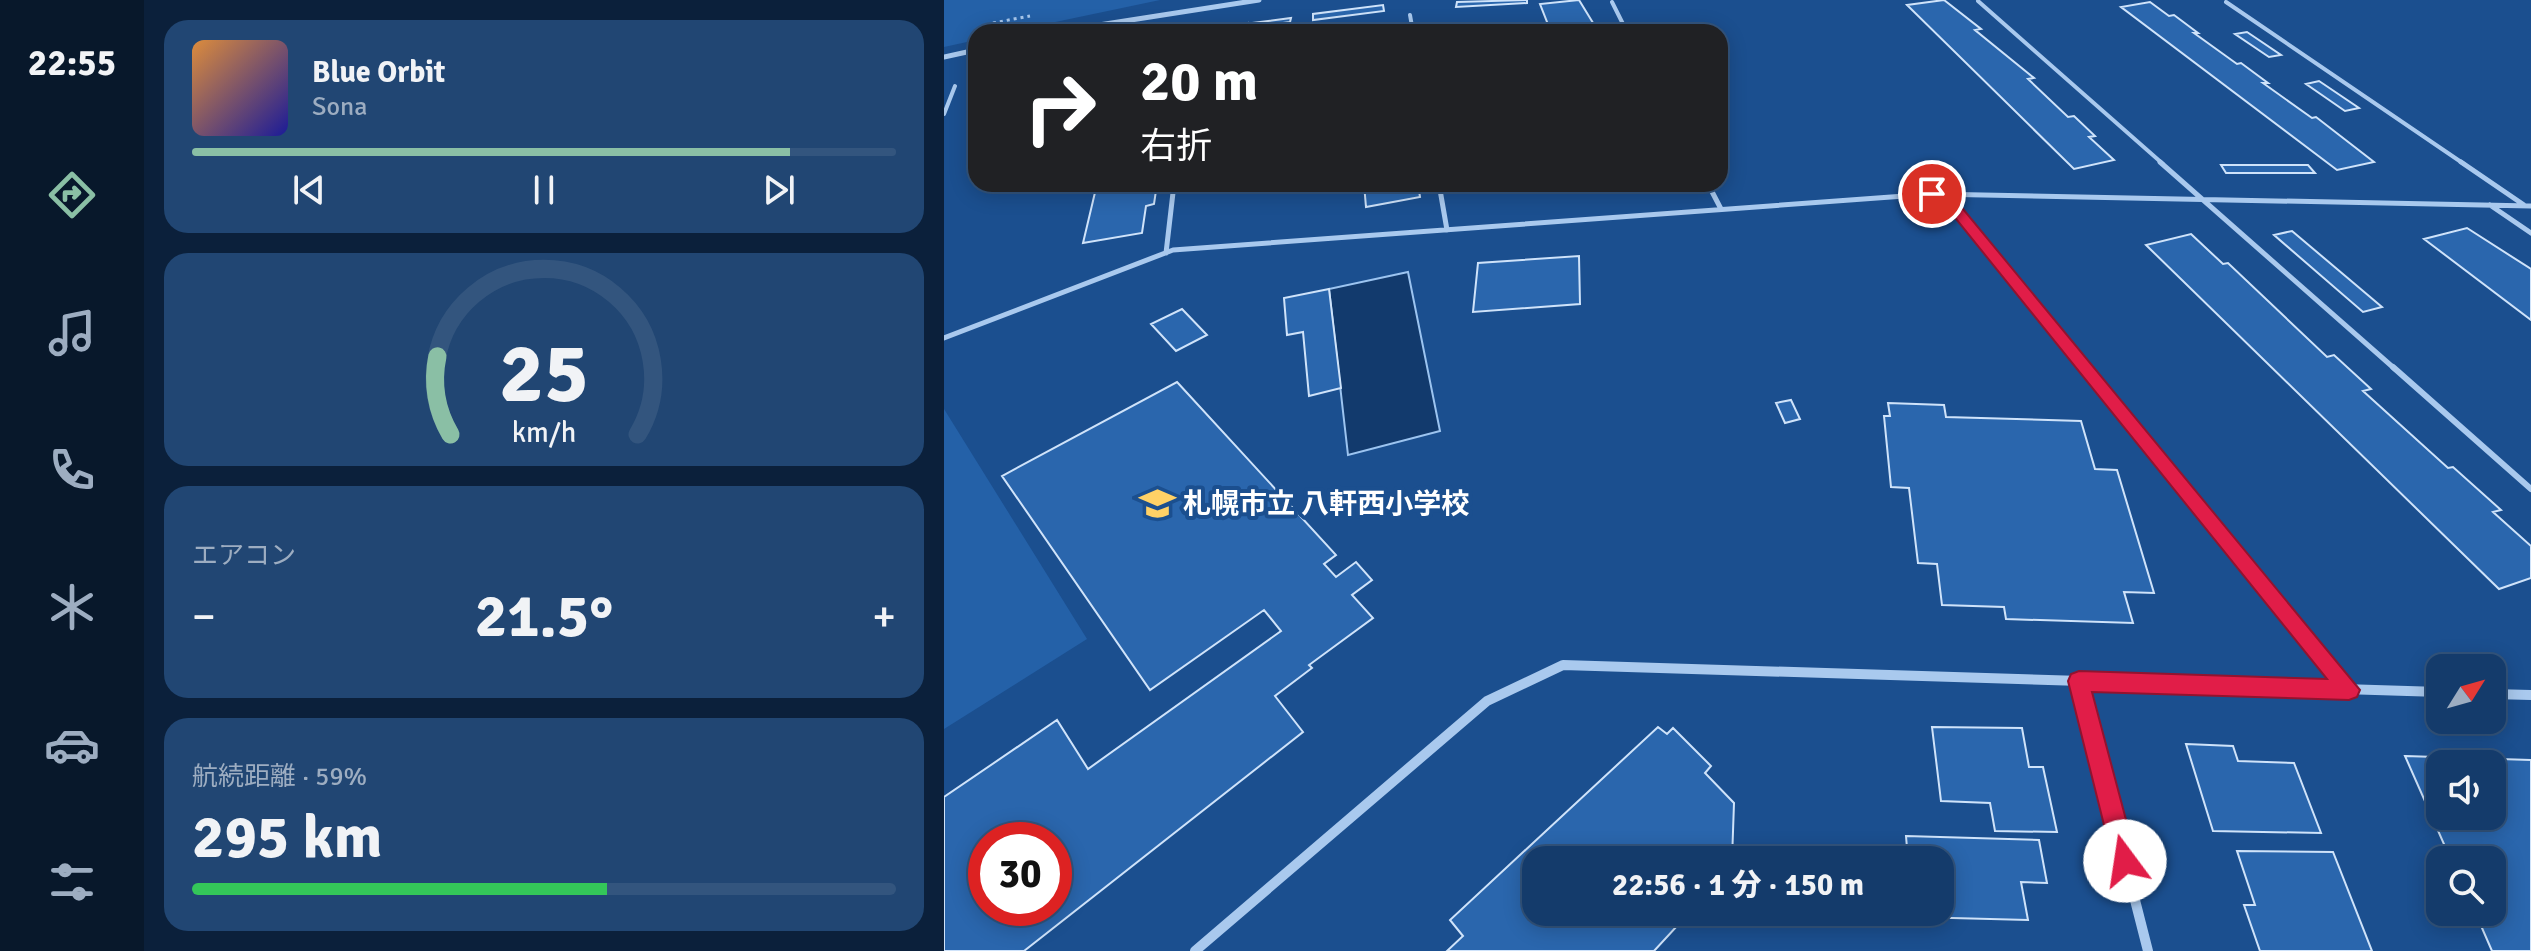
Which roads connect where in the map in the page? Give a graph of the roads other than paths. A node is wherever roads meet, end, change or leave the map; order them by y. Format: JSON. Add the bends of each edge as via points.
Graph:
{"nodes":[{"id":1,"x":1259,"y":0,"type":"edge"},
{"id":2,"x":1978,"y":1,"type":"edge"},
{"id":3,"x":1612,"y":2,"type":"dead end"},
{"id":4,"x":2226,"y":2,"type":"edge"},
{"id":5,"x":1410,"y":15,"type":"dead end"},
{"id":6,"x":1105,"y":24,"type":"edge"},
{"id":7,"x":1412,"y":24,"type":"edge"},
{"id":8,"x":1623,"y":24,"type":"edge"},
{"id":9,"x":968,"y":52,"type":"edge"},
{"id":10,"x":944,"y":57,"type":"edge"},
{"id":11,"x":955,"y":86,"type":"dead end"},
{"id":12,"x":944,"y":114,"type":"edge"},
{"id":13,"x":1173,"y":192,"type":"edge"},
{"id":14,"x":1440,"y":192,"type":"edge"},
{"id":15,"x":1712,"y":192,"type":"edge"},
{"id":16,"x":1944,"y":195,"type":"junction"},
{"id":17,"x":2204,"y":199,"type":"junction"},
{"id":18,"x":2490,"y":205,"type":"junction"},
{"id":19,"x":2528,"y":206,"type":"edge"},
{"id":20,"x":1721,"y":209,"type":"junction"},
{"id":21,"x":1447,"y":230,"type":"junction"},
{"id":22,"x":2531,"y":233,"type":"edge"},
{"id":23,"x":1166,"y":253,"type":"junction"},
{"id":24,"x":944,"y":338,"type":"edge"},
{"id":25,"x":2531,"y":489,"type":"edge"},
{"id":26,"x":2079,"y":681,"type":"junction"},
{"id":27,"x":2349,"y":690,"type":"junction"},
{"id":28,"x":2426,"y":692,"type":"edge"},
{"id":29,"x":2506,"y":694,"type":"edge"},
{"id":30,"x":2531,"y":695,"type":"edge"},
{"id":31,"x":1195,"y":951,"type":"edge"},
{"id":32,"x":2148,"y":951,"type":"edge"}],
"edges":[{"from":1,"to":6,"type":"street"},
{"from":2,"to":17,"type":"lane"},
{"from":3,"to":8,"type":"lane"},
{"from":4,"to":19,"type":"lane"},
{"from":5,"to":7,"type":"lane"},
{"from":9,"to":10,"type":"street"},
{"from":11,"to":12,"type":"lane"},
{"from":13,"to":23,"type":"lane"},
{"from":14,"to":21,"type":"lane"},
{"from":15,"to":20,"type":"lane"},
{"from":16,"to":17,"type":"lane"},
{"from":16,"to":20,"type":"lane"},
{"from":16,"to":27,"type":"lane"},
{"from":17,"to":18,"type":"lane"},
{"from":17,"to":25,"type":"lane"},
{"from":18,"to":19,"type":"lane"},
{"from":18,"to":22,"type":"lane"},
{"from":20,"to":21,"type":"lane"},
{"from":21,"to":23,"type":"lane"},
{"from":23,"to":24,"type":"lane"},
{"from":26,"to":27,"type":"street"},
{"from":26,"to":31,"type":"street","via":[[1563,665],[1487,701]]},
{"from":26,"to":32,"type":"street"},
{"from":27,"to":28,"type":"street"},
{"from":29,"to":30,"type":"street"}]}
